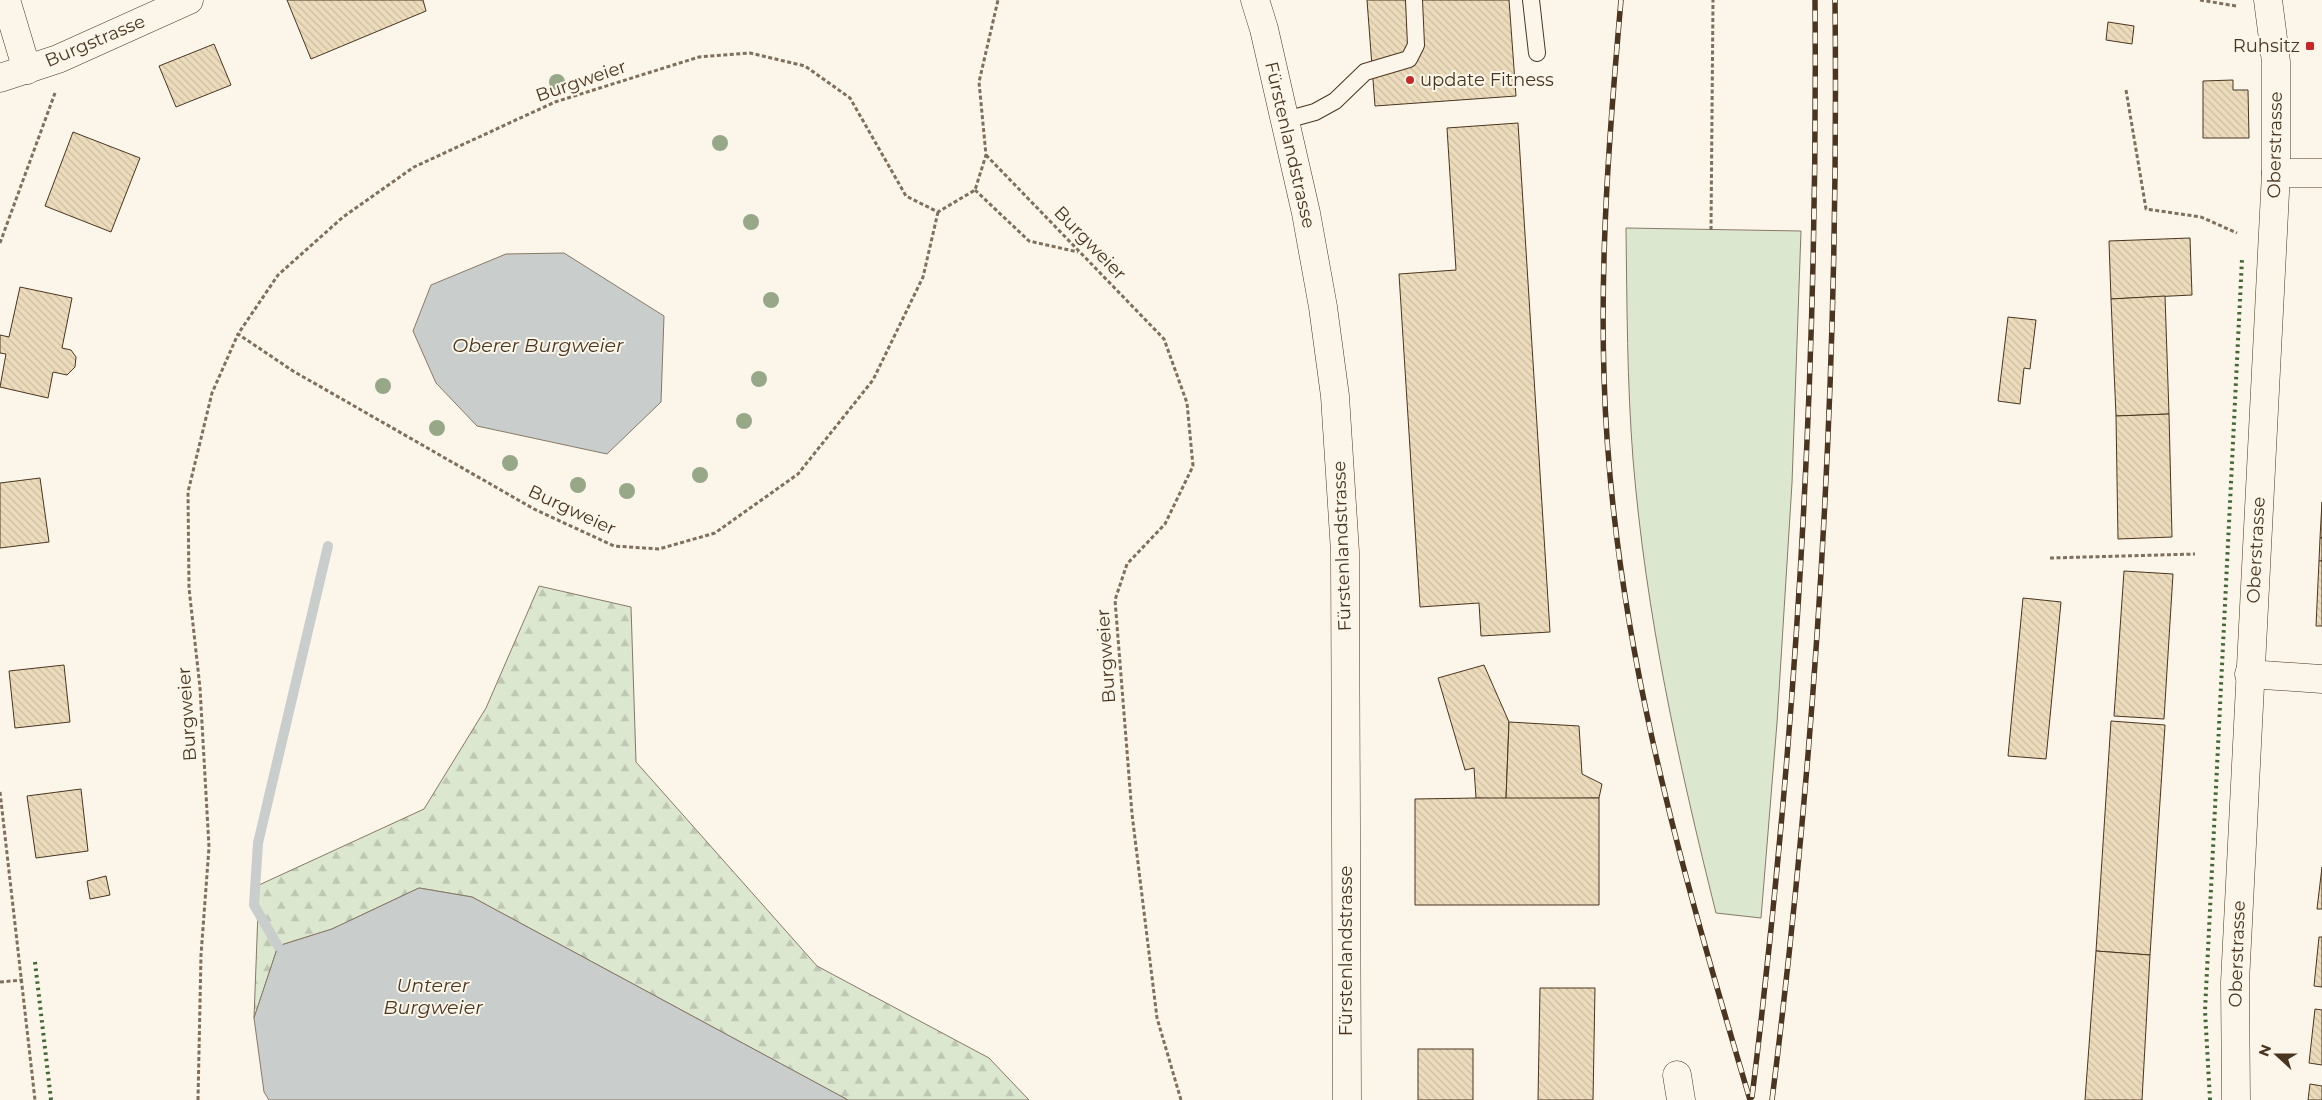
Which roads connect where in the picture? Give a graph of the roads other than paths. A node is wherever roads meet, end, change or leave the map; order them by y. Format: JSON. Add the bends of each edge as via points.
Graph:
{"nodes":[{"id":1,"x":6,"y":0,"type":"edge"},
{"id":2,"x":189,"y":0,"type":"edge"},
{"id":3,"x":1255,"y":0,"type":"edge"},
{"id":4,"x":1414,"y":0,"type":"edge"},
{"id":5,"x":1532,"y":0,"type":"edge"},
{"id":6,"x":2268,"y":0,"type":"edge"},
{"id":7,"x":1536,"y":52,"type":"dead end"},
{"id":8,"x":27,"y":70,"type":"junction"},
{"id":9,"x":0,"y":78,"type":"edge"},
{"id":10,"x":1286,"y":120,"type":"junction"},
{"id":11,"x":2276,"y":173,"type":"junction"},
{"id":12,"x":2322,"y":173,"type":"edge"},
{"id":13,"x":2249,"y":674,"type":"junction"},
{"id":14,"x":2322,"y":679,"type":"edge"},
{"id":15,"x":1347,"y":1100,"type":"edge"},
{"id":16,"x":2236,"y":1100,"type":"edge"}],
"edges":[{"from":1,"to":8,"type":"street"},
{"from":2,"to":8,"type":"street","name":"Burgstrasse"},
{"from":3,"to":10,"type":"street","name":"Fürstenlandstrasse"},
{"from":4,"to":10,"type":"lane","via":[[1416,45],[1409,59],[1365,72],[1336,101]]},
{"from":5,"to":7,"type":"lane"},
{"from":6,"to":11,"type":"street","name":"Oberstrasse","via":[[2276,62]]},
{"from":8,"to":9,"type":"street","name":"Burgstrasse"},
{"from":10,"to":15,"type":"street","name":"Fürstenlandstrasse","via":[[1323,307],[1341,474],[1345,562]]},
{"from":11,"to":12,"type":"street"},
{"from":11,"to":13,"type":"street","name":"Oberstrasse"},
{"from":13,"to":14,"type":"street"},
{"from":13,"to":16,"type":"street","name":"Oberstrasse","via":[[2235,982]]}]}
